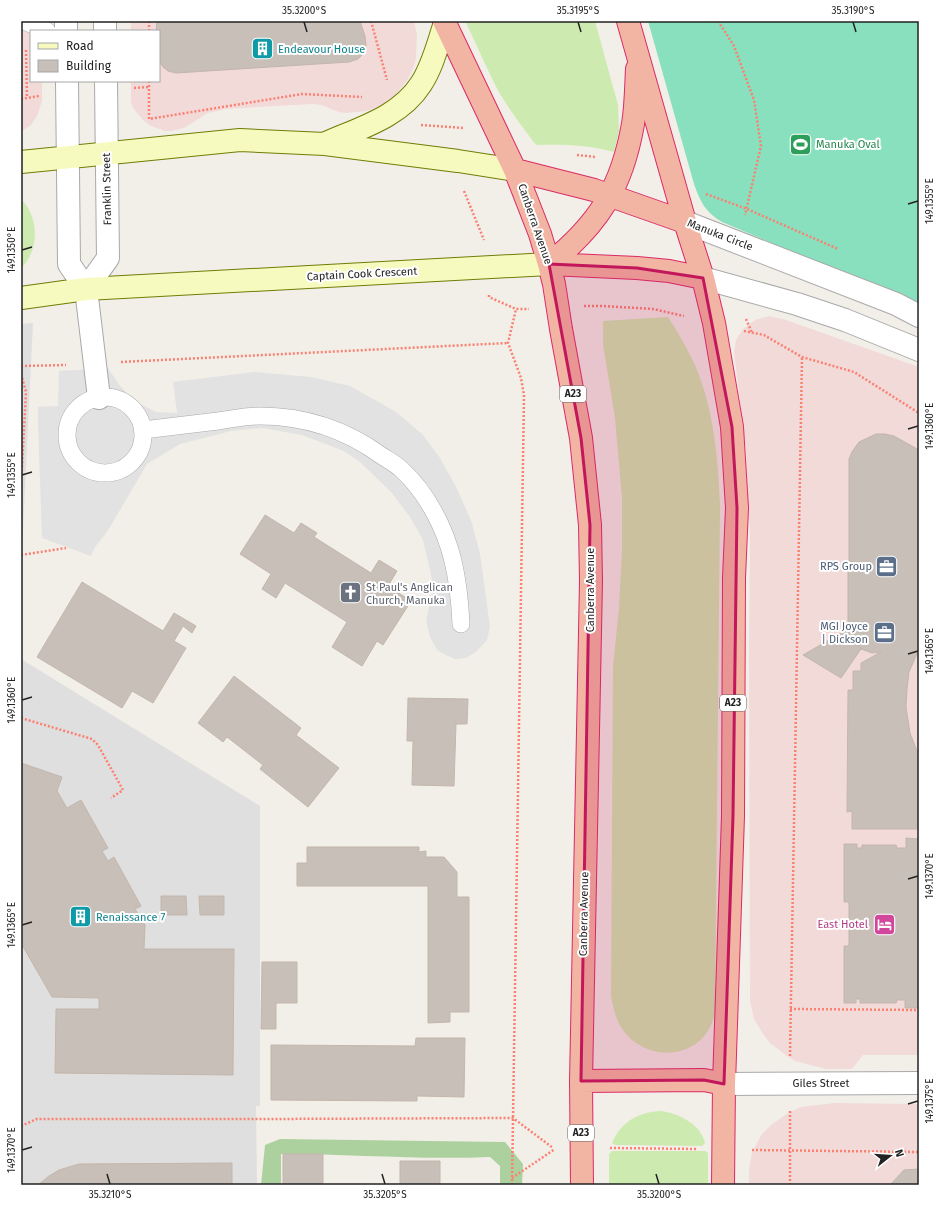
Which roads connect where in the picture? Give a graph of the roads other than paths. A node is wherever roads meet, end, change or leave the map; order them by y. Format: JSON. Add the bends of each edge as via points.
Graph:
{"nodes":[{"id":1,"x":25,"y":21,"type":"edge"},
{"id":2,"x":628,"y":21,"type":"edge"},
{"id":3,"x":444,"y":22,"type":"edge"},
{"id":4,"x":45,"y":30,"type":"edge"},
{"id":5,"x":638,"y":55,"type":"junction"},
{"id":6,"x":67,"y":82,"type":"edge"},
{"id":7,"x":106,"y":82,"type":"edge"},
{"id":8,"x":324,"y":144,"type":"junction"},
{"id":9,"x":107,"y":153,"type":"junction"},
{"id":10,"x":68,"y":158,"type":"junction"},
{"id":11,"x":21,"y":162,"type":"edge"},
{"id":12,"x":515,"y":170,"type":"junction"},
{"id":13,"x":611,"y":196,"type":"junction"},
{"id":14,"x":685,"y":222,"type":"junction"},
{"id":15,"x":549,"y":264,"type":"junction"},
{"id":16,"x":703,"y":278,"type":"junction"},
{"id":17,"x":86,"y":289,"type":"junction"},
{"id":18,"x":21,"y":298,"type":"edge"},
{"id":19,"x":919,"y":316,"type":"edge"},
{"id":20,"x":919,"y":350,"type":"edge"},
{"id":21,"x":99,"y":398,"type":"junction"},
{"id":22,"x":143,"y":430,"type":"junction"},
{"id":23,"x":462,"y":624,"type":"dead end"},
{"id":24,"x":581,"y":1081,"type":"junction"},
{"id":25,"x":919,"y":1083,"type":"edge"},
{"id":26,"x":724,"y":1084,"type":"junction"},
{"id":27,"x":582,"y":1185,"type":"edge"},
{"id":28,"x":723,"y":1185,"type":"edge"}],
"edges":[{"from":1,"to":4,"type":"lane"},
{"from":2,"to":5,"type":"highway","number":"A23"},
{"from":3,"to":8,"type":"main road","via":[[422,83],[404,104],[374,122]]},
{"from":3,"to":12,"type":"highway","name":"Canberra Avenue","number":"A23"},
{"from":5,"to":13,"type":"highway","via":[[630,141]]},
{"from":5,"to":14,"type":"highway","number":"A23"},
{"from":6,"to":10,"type":"street"},
{"from":7,"to":9,"type":"street","name":"Franklin Street"},
{"from":8,"to":9,"type":"main road","via":[[240,140]]},
{"from":8,"to":12,"type":"main road","via":[[458,160]]},
{"from":9,"to":10,"type":"main road"},
{"from":9,"to":17,"type":"street","name":"Franklin Street","via":[[108,258]]},
{"from":10,"to":11,"type":"main road"},
{"from":10,"to":17,"type":"street","via":[[69,264]]},
{"from":12,"to":13,"type":"highway","name":"Manuka Circle"},
{"from":12,"to":15,"type":"highway","name":"Canberra Avenue","number":"A23","via":[[538,227]]},
{"from":13,"to":14,"type":"highway","name":"Manuka Circle"},
{"from":13,"to":15,"type":"highway","via":[[574,242]]},
{"from":14,"to":16,"type":"highway","number":"A23"},
{"from":14,"to":19,"type":"street","name":"Manuka Circle","via":[[896,304]]},
{"from":15,"to":16,"type":"highway","name":"Captain Cook Crescent","via":[[637,268]]},
{"from":15,"to":17,"type":"main road","name":"Captain Cook Crescent"},
{"from":15,"to":24,"type":"highway","name":"Canberra Avenue","number":"A23","via":[[581,438],[590,525],[591,589]]},
{"from":16,"to":20,"type":"street","via":[[845,320]]},
{"from":16,"to":26,"type":"highway","number":"A23","via":[[714,323],[732,427],[737,508],[734,578],[733,816]]},
{"from":17,"to":18,"type":"main road","name":"Captain Cook Crescent"},
{"from":17,"to":21,"type":"street"},
{"from":21,"to":22,"type":"lane","via":[[122,401],[132,408],[140,418]]},
{"from":21,"to":22,"type":"lane","via":[[87,402],[77,410],[68,426],[68,446],[83,466],[94,472],[106,474],[119,471],[130,464],[138,454],[143,443]]},
{"from":22,"to":23,"type":"lane","via":[[260,416],[291,418],[347,434],[375,451],[401,469],[430,506],[453,560]]},
{"from":24,"to":26,"type":"highway","via":[[704,1080]]},
{"from":24,"to":27,"type":"highway","name":"Canberra Avenue","number":"A23"},
{"from":25,"to":26,"type":"street","name":"Giles Street"},
{"from":26,"to":28,"type":"highway","number":"A23"}]}
